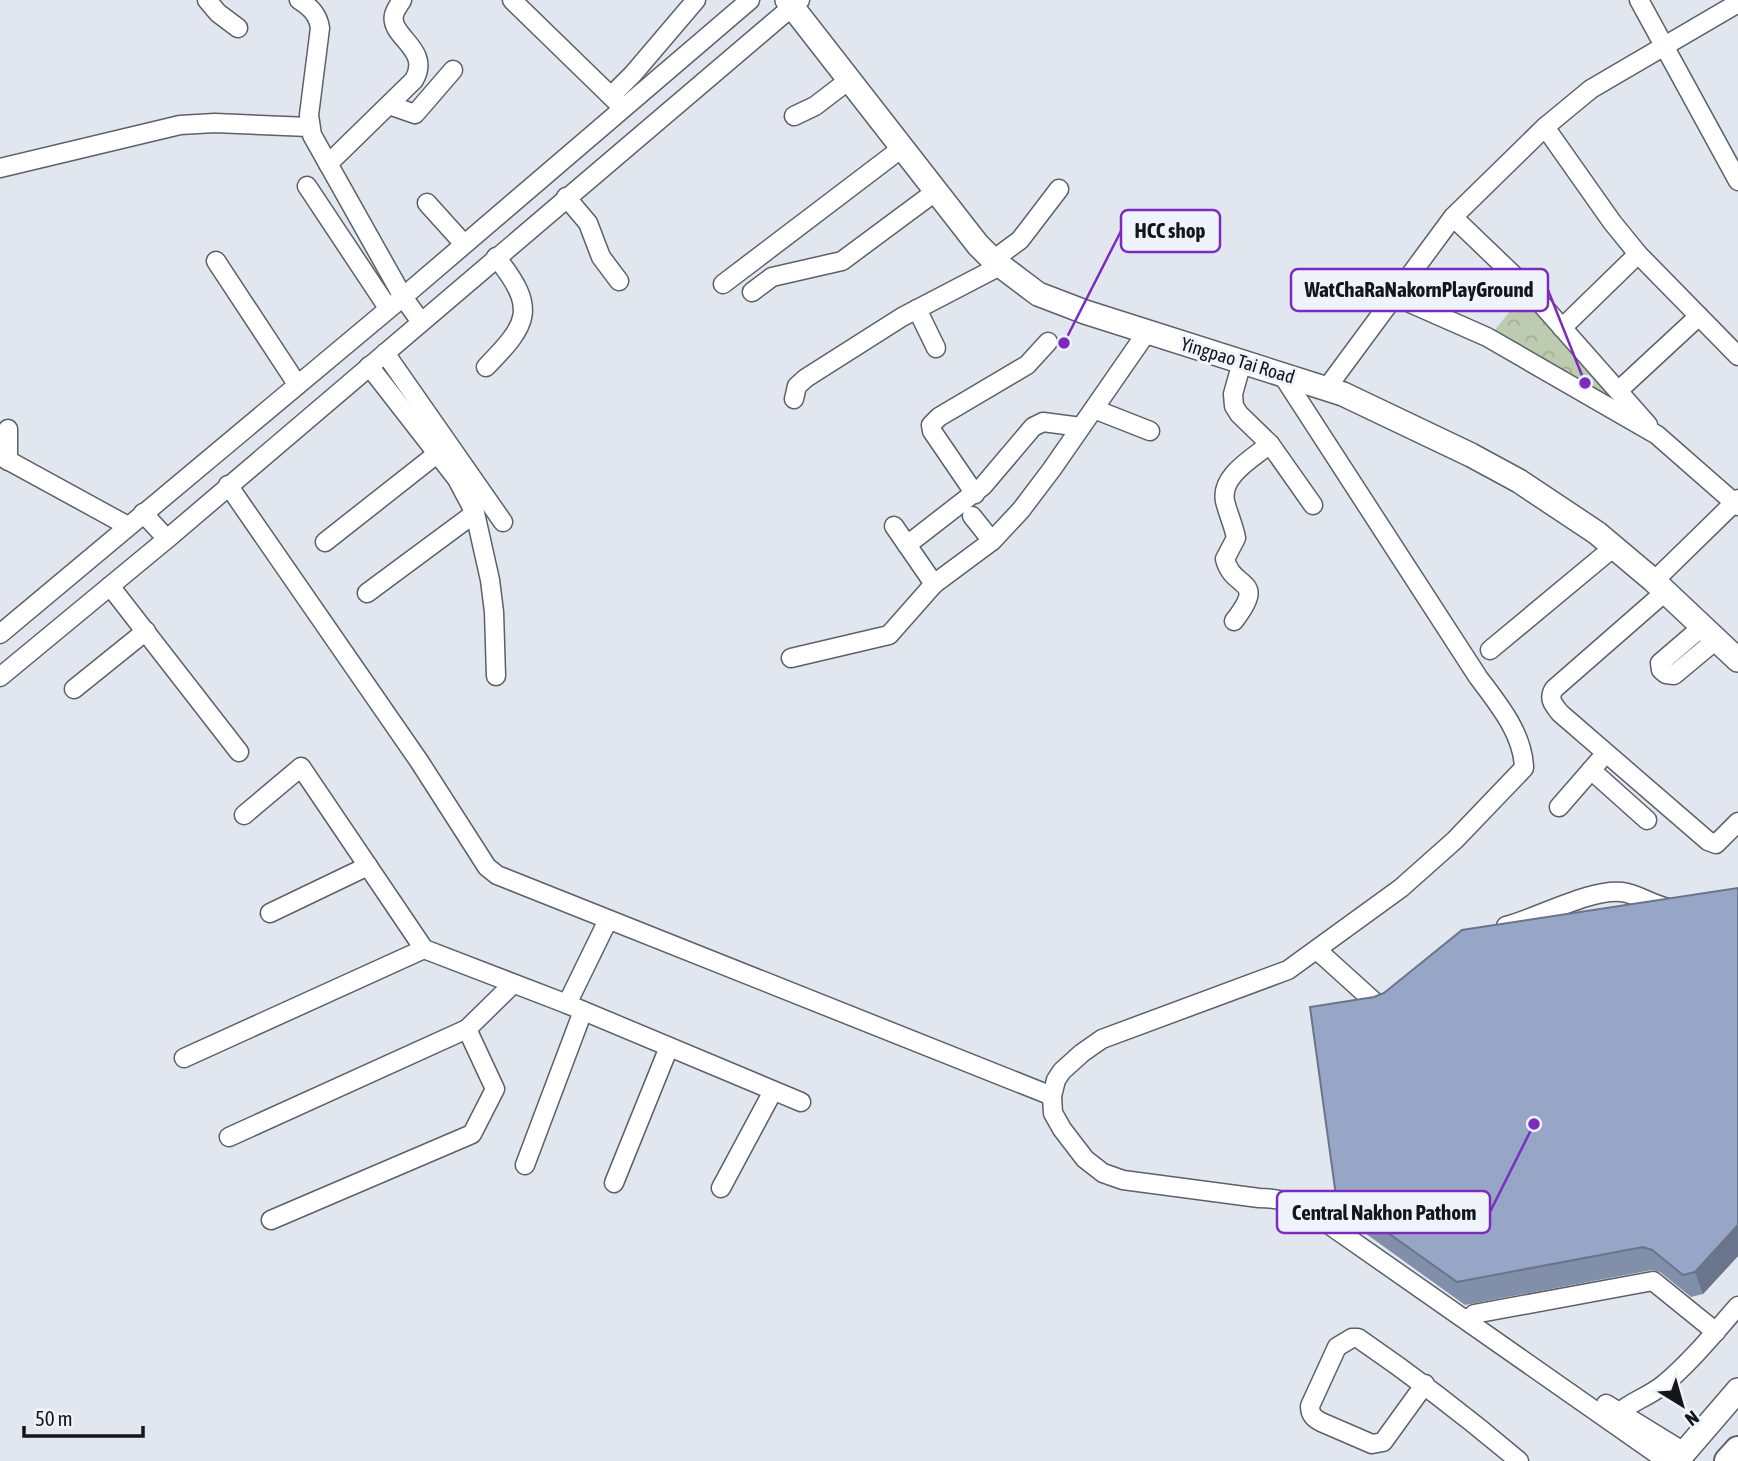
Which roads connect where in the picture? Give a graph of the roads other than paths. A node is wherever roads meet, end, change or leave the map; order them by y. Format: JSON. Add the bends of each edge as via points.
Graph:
{"nodes":[{"id":1,"x":207,"y":0,"type":"edge"},
{"id":2,"x":299,"y":0,"type":"edge"},
{"id":3,"x":402,"y":0,"type":"edge"},
{"id":4,"x":512,"y":0,"type":"edge"},
{"id":5,"x":696,"y":0,"type":"edge"},
{"id":6,"x":750,"y":0,"type":"edge"},
{"id":7,"x":1639,"y":0,"type":"edge"},
{"id":8,"x":793,"y":2,"type":"edge"},
{"id":9,"x":1738,"y":3,"type":"edge"},
{"id":10,"x":238,"y":28,"type":"dead end"},
{"id":11,"x":1664,"y":46,"type":"junction"},
{"id":12,"x":453,"y":70,"type":"dead end"},
{"id":13,"x":849,"y":80,"type":"junction"},
{"id":14,"x":617,"y":102,"type":"junction"},
{"id":15,"x":389,"y":105,"type":"junction"},
{"id":16,"x":794,"y":116,"type":"dead end"},
{"id":17,"x":309,"y":127,"type":"junction"},
{"id":18,"x":1545,"y":127,"type":"junction"},
{"id":19,"x":902,"y":148,"type":"junction"},
{"id":20,"x":328,"y":164,"type":"junction"},
{"id":21,"x":0,"y":168,"type":"edge"},
{"id":22,"x":1738,"y":181,"type":"edge"},
{"id":23,"x":307,"y":186,"type":"dead end"},
{"id":24,"x":1059,"y":189,"type":"dead end"},
{"id":25,"x":935,"y":192,"type":"junction"},
{"id":26,"x":566,"y":197,"type":"junction"},
{"id":27,"x":427,"y":203,"type":"dead end"},
{"id":28,"x":1453,"y":217,"type":"junction"},
{"id":29,"x":464,"y":244,"type":"junction"},
{"id":30,"x":1638,"y":254,"type":"junction"},
{"id":31,"x":496,"y":257,"type":"junction"},
{"id":32,"x":216,"y":261,"type":"dead end"},
{"id":33,"x":996,"y":263,"type":"junction"},
{"id":34,"x":619,"y":281,"type":"dead end"},
{"id":35,"x":723,"y":284,"type":"dead end"},
{"id":36,"x":752,"y":292,"type":"dead end"},
{"id":37,"x":1394,"y":296,"type":"junction"},
{"id":38,"x":399,"y":302,"type":"junction"},
{"id":39,"x":917,"y":309,"type":"junction"},
{"id":40,"x":1699,"y":316,"type":"junction"},
{"id":41,"x":419,"y":320,"type":"junction"},
{"id":42,"x":1562,"y":328,"type":"junction"},
{"id":43,"x":1147,"y":332,"type":"junction"},
{"id":44,"x":1048,"y":342,"type":"dead end"},
{"id":45,"x":936,"y":348,"type":"dead end"},
{"id":46,"x":385,"y":353,"type":"junction"},
{"id":47,"x":1738,"y":356,"type":"edge"},
{"id":48,"x":1242,"y":362,"type":"junction"},
{"id":49,"x":369,"y":366,"type":"junction"},
{"id":50,"x":486,"y":367,"type":"dead end"},
{"id":51,"x":1281,"y":373,"type":"junction"},
{"id":52,"x":297,"y":384,"type":"junction"},
{"id":53,"x":1326,"y":389,"type":"junction"},
{"id":54,"x":1618,"y":391,"type":"junction"},
{"id":55,"x":794,"y":399,"type":"dead end"},
{"id":56,"x":1094,"y":409,"type":"junction"},
{"id":57,"x":1081,"y":427,"type":"junction"},
{"id":58,"x":8,"y":429,"type":"dead end"},
{"id":59,"x":1150,"y":431,"type":"dead end"},
{"id":60,"x":1657,"y":435,"type":"junction"},
{"id":61,"x":1270,"y":444,"type":"junction"},
{"id":62,"x":438,"y":453,"type":"junction"},
{"id":63,"x":4,"y":458,"type":"edge"},
{"id":64,"x":228,"y":485,"type":"junction"},
{"id":65,"x":975,"y":494,"type":"junction"},
{"id":66,"x":1737,"y":502,"type":"edge"},
{"id":67,"x":1313,"y":505,"type":"dead end"},
{"id":68,"x":475,"y":513,"type":"junction"},
{"id":69,"x":972,"y":516,"type":"dead end"},
{"id":70,"x":146,"y":517,"type":"junction"},
{"id":71,"x":503,"y":522,"type":"dead end"},
{"id":72,"x":128,"y":526,"type":"junction"},
{"id":73,"x":894,"y":526,"type":"dead end"},
{"id":74,"x":164,"y":537,"type":"junction"},
{"id":75,"x":992,"y":541,"type":"junction"},
{"id":76,"x":325,"y":542,"type":"dead end"},
{"id":77,"x":907,"y":545,"type":"junction"},
{"id":78,"x":1614,"y":547,"type":"junction"},
{"id":79,"x":934,"y":584,"type":"junction"},
{"id":80,"x":110,"y":586,"type":"junction"},
{"id":81,"x":1660,"y":586,"type":"junction"},
{"id":82,"x":367,"y":593,"type":"dead end"},
{"id":83,"x":1234,"y":621,"type":"dead end"},
{"id":84,"x":146,"y":631,"type":"junction"},
{"id":85,"x":0,"y":634,"type":"edge"},
{"id":86,"x":1490,"y":650,"type":"dead end"},
{"id":87,"x":791,"y":657,"type":"dead end"},
{"id":88,"x":1738,"y":660,"type":"edge"},
{"id":89,"x":496,"y":676,"type":"dead end"},
{"id":90,"x":0,"y":677,"type":"edge"},
{"id":91,"x":74,"y":689,"type":"dead end"},
{"id":92,"x":239,"y":752,"type":"dead end"},
{"id":93,"x":1607,"y":754,"type":"junction"},
{"id":94,"x":1591,"y":769,"type":"junction"},
{"id":95,"x":1559,"y":807,"type":"dead end"},
{"id":96,"x":244,"y":815,"type":"dead end"},
{"id":97,"x":1647,"y":820,"type":"dead end"},
{"id":98,"x":1738,"y":822,"type":"edge"},
{"id":99,"x":368,"y":866,"type":"junction"},
{"id":100,"x":1684,"y":906,"type":"edge"},
{"id":101,"x":270,"y":913,"type":"dead end"},
{"id":102,"x":608,"y":920,"type":"junction"},
{"id":103,"x":1492,"y":929,"type":"edge"},
{"id":104,"x":424,"y":949,"type":"junction"},
{"id":105,"x":1317,"y":950,"type":"junction"},
{"id":106,"x":513,"y":984,"type":"junction"},
{"id":107,"x":1406,"y":992,"type":"edge"},
{"id":108,"x":575,"y":1008,"type":"junction"},
{"id":109,"x":467,"y":1029,"type":"junction"},
{"id":110,"x":669,"y":1047,"type":"junction"},
{"id":111,"x":184,"y":1058,"type":"dead end"},
{"id":112,"x":774,"y":1091,"type":"junction"},
{"id":113,"x":1052,"y":1096,"type":"junction"},
{"id":114,"x":802,"y":1102,"type":"dead end"},
{"id":115,"x":229,"y":1137,"type":"dead end"},
{"id":116,"x":525,"y":1165,"type":"dead end"},
{"id":117,"x":614,"y":1183,"type":"dead end"},
{"id":118,"x":721,"y":1188,"type":"dead end"},
{"id":119,"x":271,"y":1220,"type":"dead end"},
{"id":120,"x":1738,"y":1306,"type":"edge"},
{"id":121,"x":1471,"y":1318,"type":"junction"},
{"id":122,"x":1716,"y":1332,"type":"junction"},
{"id":123,"x":1425,"y":1384,"type":"junction"},
{"id":124,"x":1738,"y":1390,"type":"edge"},
{"id":125,"x":1615,"y":1417,"type":"junction"},
{"id":126,"x":1738,"y":1450,"type":"edge"},
{"id":127,"x":1676,"y":1458,"type":"edge"},
{"id":128,"x":1519,"y":1461,"type":"edge"},
{"id":129,"x":1728,"y":1461,"type":"edge"}],
"edges":[{"from":1,"to":10,"type":"street"},
{"from":2,"to":17,"type":"street","via":[[319,18],[320,28]]},
{"from":3,"to":15,"type":"street","via":[[393,19],[414,49],[419,67],[414,80]]},
{"from":4,"to":14,"type":"street"},
{"from":5,"to":14,"type":"street","via":[[633,74]]},
{"from":6,"to":14,"type":"street"},
{"from":7,"to":11,"type":"street"},
{"from":8,"to":13,"type":"main road","name":"Yingpao Tai Road"},
{"from":8,"to":26,"type":"street"},
{"from":9,"to":11,"type":"street"},
{"from":11,"to":18,"type":"street","via":[[1591,89]]},
{"from":11,"to":22,"type":"street"},
{"from":12,"to":15,"type":"street","via":[[415,114]]},
{"from":13,"to":16,"type":"street"},
{"from":13,"to":19,"type":"main road","name":"Yingpao Tai Road"},
{"from":14,"to":29,"type":"street"},
{"from":15,"to":20,"type":"street"},
{"from":17,"to":20,"type":"street"},
{"from":17,"to":21,"type":"street","via":[[215,122],[180,125]]},
{"from":18,"to":28,"type":"street"},
{"from":18,"to":30,"type":"street"},
{"from":19,"to":25,"type":"main road","name":"Yingpao Tai Road"},
{"from":19,"to":35,"type":"street"},
{"from":20,"to":38,"type":"street"},
{"from":23,"to":38,"type":"street"},
{"from":24,"to":33,"type":"street"},
{"from":25,"to":33,"type":"main road","name":"Yingpao Tai Road"},
{"from":25,"to":36,"type":"street","via":[[842,261],[772,277]]},
{"from":26,"to":31,"type":"street"},
{"from":26,"to":34,"type":"street","via":[[588,223],[601,257]]},
{"from":27,"to":29,"type":"street"},
{"from":28,"to":37,"type":"street"},
{"from":28,"to":42,"type":"street"},
{"from":29,"to":38,"type":"street"},
{"from":30,"to":40,"type":"street"},
{"from":30,"to":42,"type":"street"},
{"from":31,"to":41,"type":"street"},
{"from":31,"to":50,"type":"street","via":[[516,287],[523,317],[513,339]]},
{"from":32,"to":52,"type":"street"},
{"from":33,"to":39,"type":"street"},
{"from":33,"to":43,"type":"main road","name":"Yingpao Tai Road","via":[[1038,294]]},
{"from":37,"to":53,"type":"street"},
{"from":37,"to":60,"type":"street","via":[[1487,337]]},
{"from":38,"to":41,"type":"street"},
{"from":38,"to":52,"type":"street"},
{"from":39,"to":45,"type":"street"},
{"from":39,"to":55,"type":"street","via":[[806,378],[797,386]]},
{"from":40,"to":47,"type":"street"},
{"from":40,"to":54,"type":"street"},
{"from":41,"to":46,"type":"street"},
{"from":42,"to":54,"type":"street"},
{"from":43,"to":48,"type":"main road","name":"Yingpao Tai Road"},
{"from":43,"to":56,"type":"street"},
{"from":44,"to":65,"type":"street","via":[[1027,365],[931,425]]},
{"from":46,"to":49,"type":"street"},
{"from":46,"to":71,"type":"street"},
{"from":48,"to":51,"type":"main road","name":"Yingpao Tai Road"},
{"from":48,"to":61,"type":"street","via":[[1234,405]]},
{"from":49,"to":62,"type":"street"},
{"from":49,"to":64,"type":"street"},
{"from":51,"to":53,"type":"main road","name":"Yingpao Tai Road"},
{"from":51,"to":105,"type":"street","via":[[1507,716],[1524,768],[1455,840],[1392,896]]},
{"from":52,"to":70,"type":"street"},
{"from":53,"to":78,"type":"main road","name":"Yingpao Tai Road","via":[[1519,481]]},
{"from":54,"to":60,"type":"street"},
{"from":56,"to":57,"type":"street"},
{"from":56,"to":59,"type":"street"},
{"from":57,"to":65,"type":"street","via":[[1059,422],[1033,427]]},
{"from":57,"to":75,"type":"street","via":[[1029,500]]},
{"from":58,"to":63,"type":"street"},
{"from":60,"to":66,"type":"street"},
{"from":61,"to":67,"type":"street"},
{"from":61,"to":83,"type":"street","via":[[1232,476],[1224,489],[1236,538],[1225,559],[1234,577],[1244,581],[1248,594]]},
{"from":62,"to":68,"type":"street"},
{"from":62,"to":76,"type":"street"},
{"from":63,"to":72,"type":"street"},
{"from":64,"to":74,"type":"street"},
{"from":64,"to":102,"type":"street","via":[[419,761],[486,867]]},
{"from":65,"to":77,"type":"street"},
{"from":66,"to":81,"type":"street"},
{"from":68,"to":82,"type":"street"},
{"from":68,"to":89,"type":"street","via":[[492,591]]},
{"from":69,"to":75,"type":"street"},
{"from":70,"to":72,"type":"street"},
{"from":70,"to":74,"type":"street"},
{"from":72,"to":85,"type":"street"},
{"from":73,"to":77,"type":"street"},
{"from":74,"to":80,"type":"street"},
{"from":75,"to":79,"type":"street"},
{"from":77,"to":79,"type":"street"},
{"from":78,"to":81,"type":"main road","name":"Yingpao Tai Road"},
{"from":78,"to":86,"type":"street"},
{"from":79,"to":87,"type":"street","via":[[889,635]]},
{"from":80,"to":84,"type":"street"},
{"from":80,"to":90,"type":"street"},
{"from":81,"to":88,"type":"main road","name":"Yingpao Tai Road"},
{"from":81,"to":93,"type":"street","via":[[1551,695],[1560,713]]},
{"from":84,"to":91,"type":"street"},
{"from":84,"to":92,"type":"street"},
{"from":93,"to":94,"type":"street"},
{"from":93,"to":98,"type":"street","via":[[1713,845]]},
{"from":94,"to":95,"type":"street"},
{"from":94,"to":97,"type":"street"},
{"from":96,"to":99,"type":"street","via":[[301,767]]},
{"from":99,"to":101,"type":"street"},
{"from":99,"to":104,"type":"street"},
{"from":100,"to":103,"type":"street","via":[[1658,906],[1610,892]]},
{"from":102,"to":108,"type":"street"},
{"from":102,"to":113,"type":"street"},
{"from":104,"to":106,"type":"street"},
{"from":104,"to":111,"type":"street"},
{"from":105,"to":107,"type":"street","via":[[1380,1007]]},
{"from":105,"to":113,"type":"street","via":[[1287,970],[1101,1039],[1062,1071]]},
{"from":106,"to":108,"type":"street"},
{"from":106,"to":109,"type":"street"},
{"from":108,"to":110,"type":"street"},
{"from":108,"to":116,"type":"street"},
{"from":109,"to":115,"type":"street"},
{"from":109,"to":119,"type":"street","via":[[495,1089],[472,1134]]},
{"from":110,"to":112,"type":"street"},
{"from":110,"to":117,"type":"street"},
{"from":112,"to":114,"type":"street"},
{"from":112,"to":118,"type":"street"},
{"from":113,"to":121,"type":"street","via":[[1053,1113],[1062,1129],[1085,1159],[1103,1173],[1123,1180],[1297,1204],[1378,1250]]},
{"from":120,"to":122,"type":"street"},
{"from":121,"to":122,"type":"street","via":[[1653,1281]]},
{"from":121,"to":125,"type":"street"},
{"from":122,"to":125,"type":"street","via":[[1660,1388]]},
{"from":123,"to":123,"type":"street","via":[[1352,1338],[1337,1347],[1310,1412],[1321,1422],[1377,1444]]},
{"from":123,"to":128,"type":"street"},
{"from":124,"to":127,"type":"main road"},
{"from":125,"to":127,"type":"street"},
{"from":126,"to":129,"type":"highway"}]}
